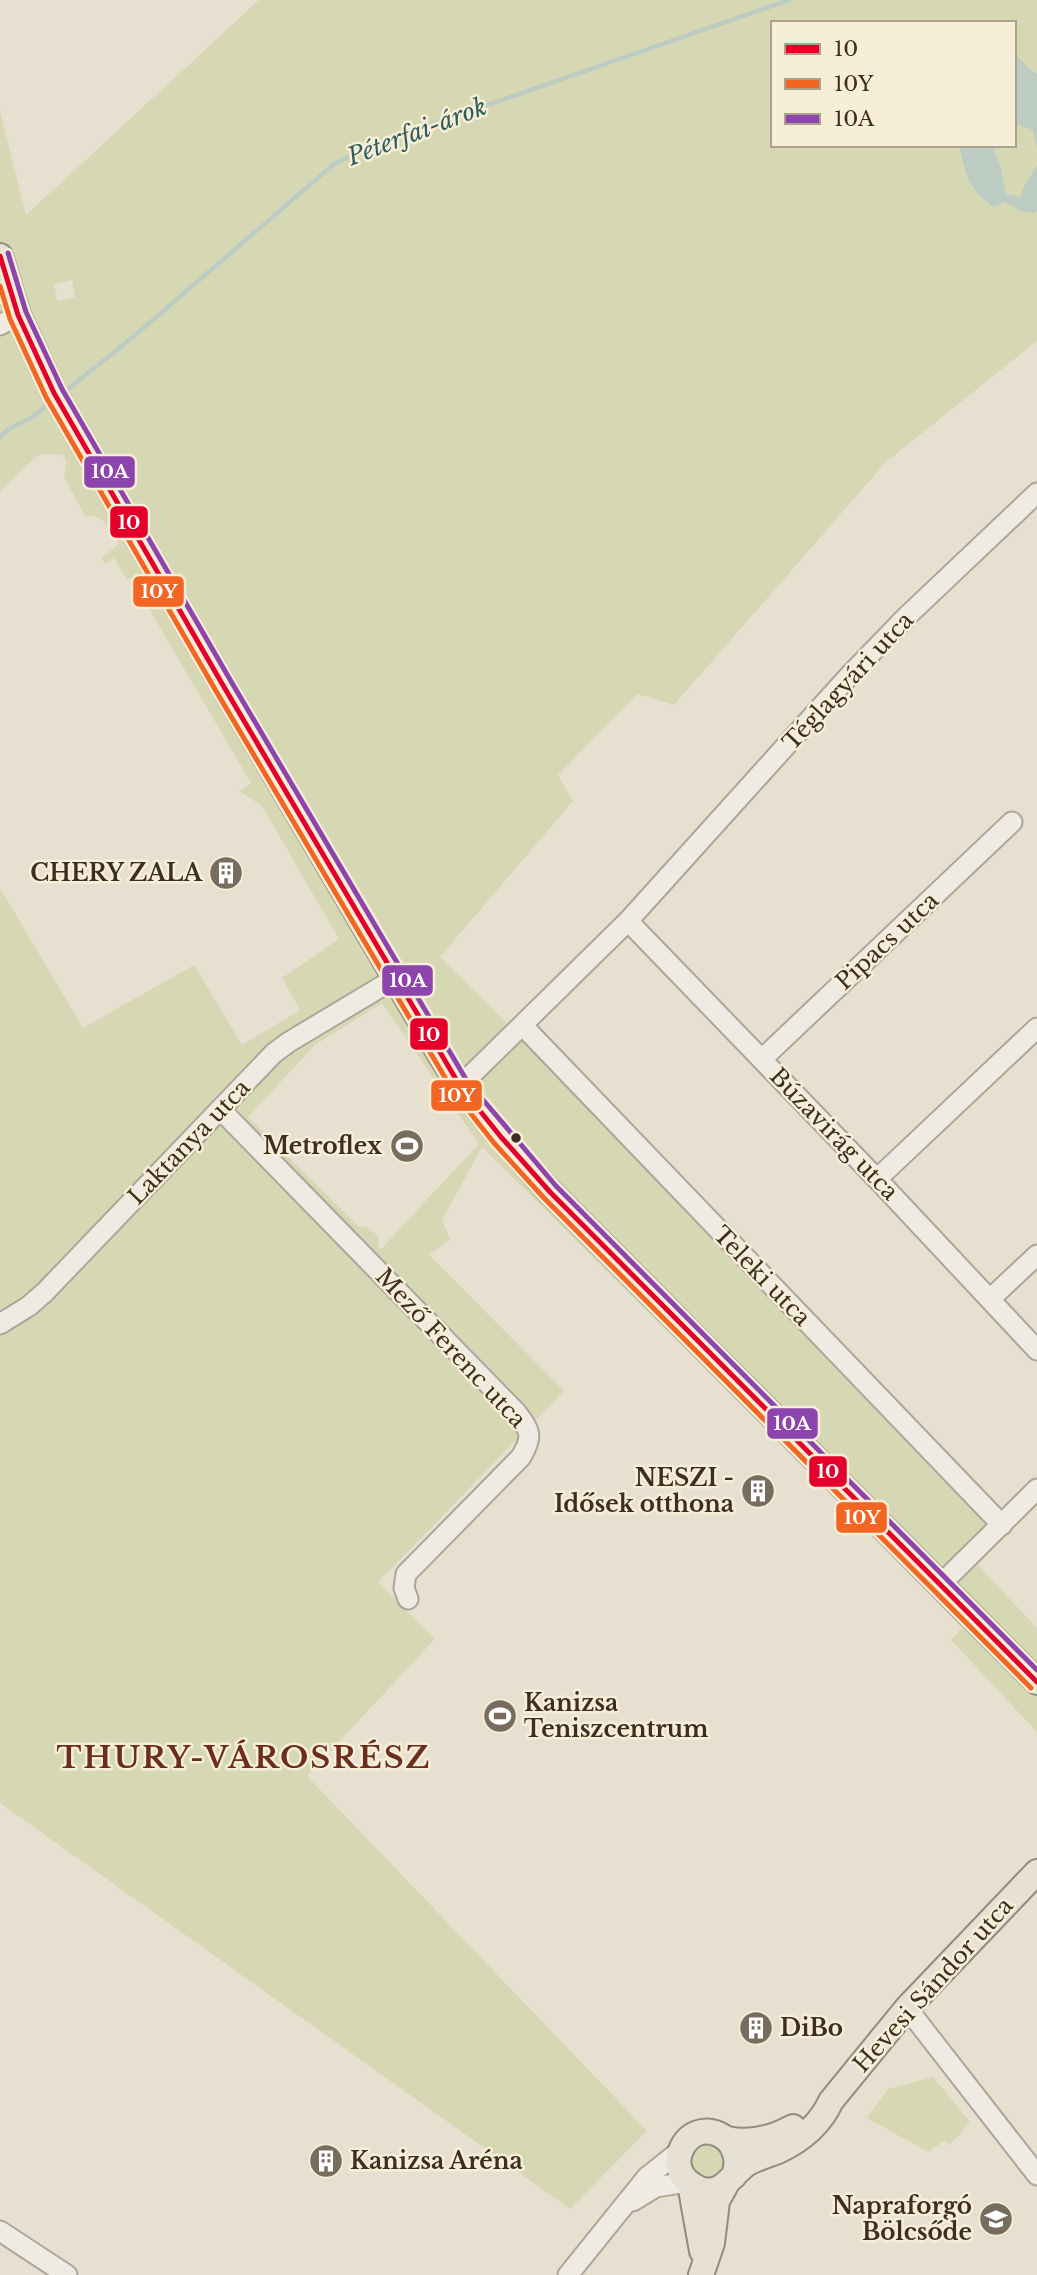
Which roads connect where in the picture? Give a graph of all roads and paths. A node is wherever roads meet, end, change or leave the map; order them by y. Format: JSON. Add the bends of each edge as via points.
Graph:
{"nodes":[{"id":1,"x":0,"y":256,"type":"edge"},
{"id":2,"x":9,"y":320,"type":"edge"},
{"id":3,"x":1037,"y":493,"type":"edge"},
{"id":4,"x":1012,"y":822,"type":"dead end"},
{"id":5,"x":628,"y":921,"type":"junction"},
{"id":6,"x":394,"y":979,"type":"junction"},
{"id":7,"x":523,"y":1026,"type":"junction"},
{"id":8,"x":1037,"y":1028,"type":"edge"},
{"id":9,"x":762,"y":1059,"type":"junction"},
{"id":10,"x":460,"y":1087,"type":"junction"},
{"id":11,"x":220,"y":1109,"type":"junction"},
{"id":12,"x":877,"y":1179,"type":"junction"},
{"id":13,"x":1037,"y":1255,"type":"edge"},
{"id":14,"x":990,"y":1299,"type":"junction"},
{"id":15,"x":0,"y":1324,"type":"edge"},
{"id":16,"x":1037,"y":1350,"type":"edge"},
{"id":17,"x":1037,"y":1489,"type":"edge"},
{"id":18,"x":1002,"y":1525,"type":"junction"},
{"id":19,"x":940,"y":1585,"type":"junction"},
{"id":20,"x":408,"y":1599,"type":"dead end"},
{"id":21,"x":1037,"y":1682,"type":"edge"},
{"id":22,"x":1037,"y":1872,"type":"edge"},
{"id":23,"x":907,"y":2008,"type":"junction"},
{"id":24,"x":831,"y":2101,"type":"junction"},
{"id":25,"x":727,"y":2139,"type":"junction"},
{"id":26,"x":681,"y":2150,"type":"junction"},
{"id":27,"x":1037,"y":2175,"type":"edge"},
{"id":28,"x":730,"y":2180,"type":"junction"},
{"id":29,"x":689,"y":2183,"type":"junction"},
{"id":30,"x":626,"y":2205,"type":"junction"},
{"id":31,"x":0,"y":2231,"type":"edge"},
{"id":32,"x":703,"y":2270,"type":"edge"},
{"id":33,"x":67,"y":2275,"type":"edge"},
{"id":34,"x":568,"y":2275,"type":"edge"}],
"edges":[{"from":1,"to":2,"type":"main road"},
{"from":2,"to":6,"type":"main road"},
{"from":3,"to":5,"type":"street","name":"Téglagyári utca","via":[[848,677]]},
{"from":4,"to":9,"type":"street","name":"Pipacs utca"},
{"from":5,"to":7,"type":"street","name":"Téglagyári utca"},
{"from":5,"to":9,"type":"street","name":"Búzavirág utca"},
{"from":6,"to":10,"type":"main road"},
{"from":6,"to":11,"type":"street","name":"Laktanya utca","via":[[274,1053]]},
{"from":7,"to":10,"type":"street","name":"Téglagyári utca"},
{"from":7,"to":18,"type":"street","name":"Teleki utca"},
{"from":8,"to":12,"type":"street"},
{"from":9,"to":12,"type":"street","name":"Búzavirág utca"},
{"from":10,"to":19,"type":"main road","via":[[550,1192]]},
{"from":11,"to":15,"type":"street","name":"Laktanya utca","via":[[45,1292]]},
{"from":11,"to":20,"type":"street","name":"Mező Ferenc utca","via":[[516,1412],[529,1431],[521,1457],[406,1574]]},
{"from":12,"to":14,"type":"street","name":"Búzavirág utca"},
{"from":13,"to":14,"type":"street"},
{"from":14,"to":16,"type":"street","name":"Búzavirág utca"},
{"from":17,"to":18,"type":"street"},
{"from":18,"to":19,"type":"street"},
{"from":19,"to":21,"type":"main road"},
{"from":22,"to":23,"type":"main road","name":"Hevesi Sándor utca"},
{"from":23,"to":24,"type":"main road","name":"Hevesi Sándor utca"},
{"from":23,"to":27,"type":"street"},
{"from":24,"to":25,"type":"main road","name":"Hevesi Sándor utca","via":[[776,2135]]},
{"from":24,"to":28,"type":"main road","name":"Hevesi Sándor utca","via":[[825,2115],[802,2137],[750,2162]]},
{"from":25,"to":26,"type":"main road","via":[[701,2133],[692,2136]]},
{"from":25,"to":28,"type":"main road","via":[[737,2156]]},
{"from":26,"to":29,"type":"main road","via":[[680,2170]]},
{"from":26,"to":30,"type":"street","via":[[653,2170]]},
{"from":28,"to":29,"type":"main road","via":[[713,2190]]},
{"from":28,"to":32,"type":"main road","via":[[717,2201]]},
{"from":29,"to":30,"type":"street","via":[[656,2187]]},
{"from":29,"to":32,"type":"main road"},
{"from":30,"to":34,"type":"street"},
{"from":31,"to":33,"type":"street"}]}
